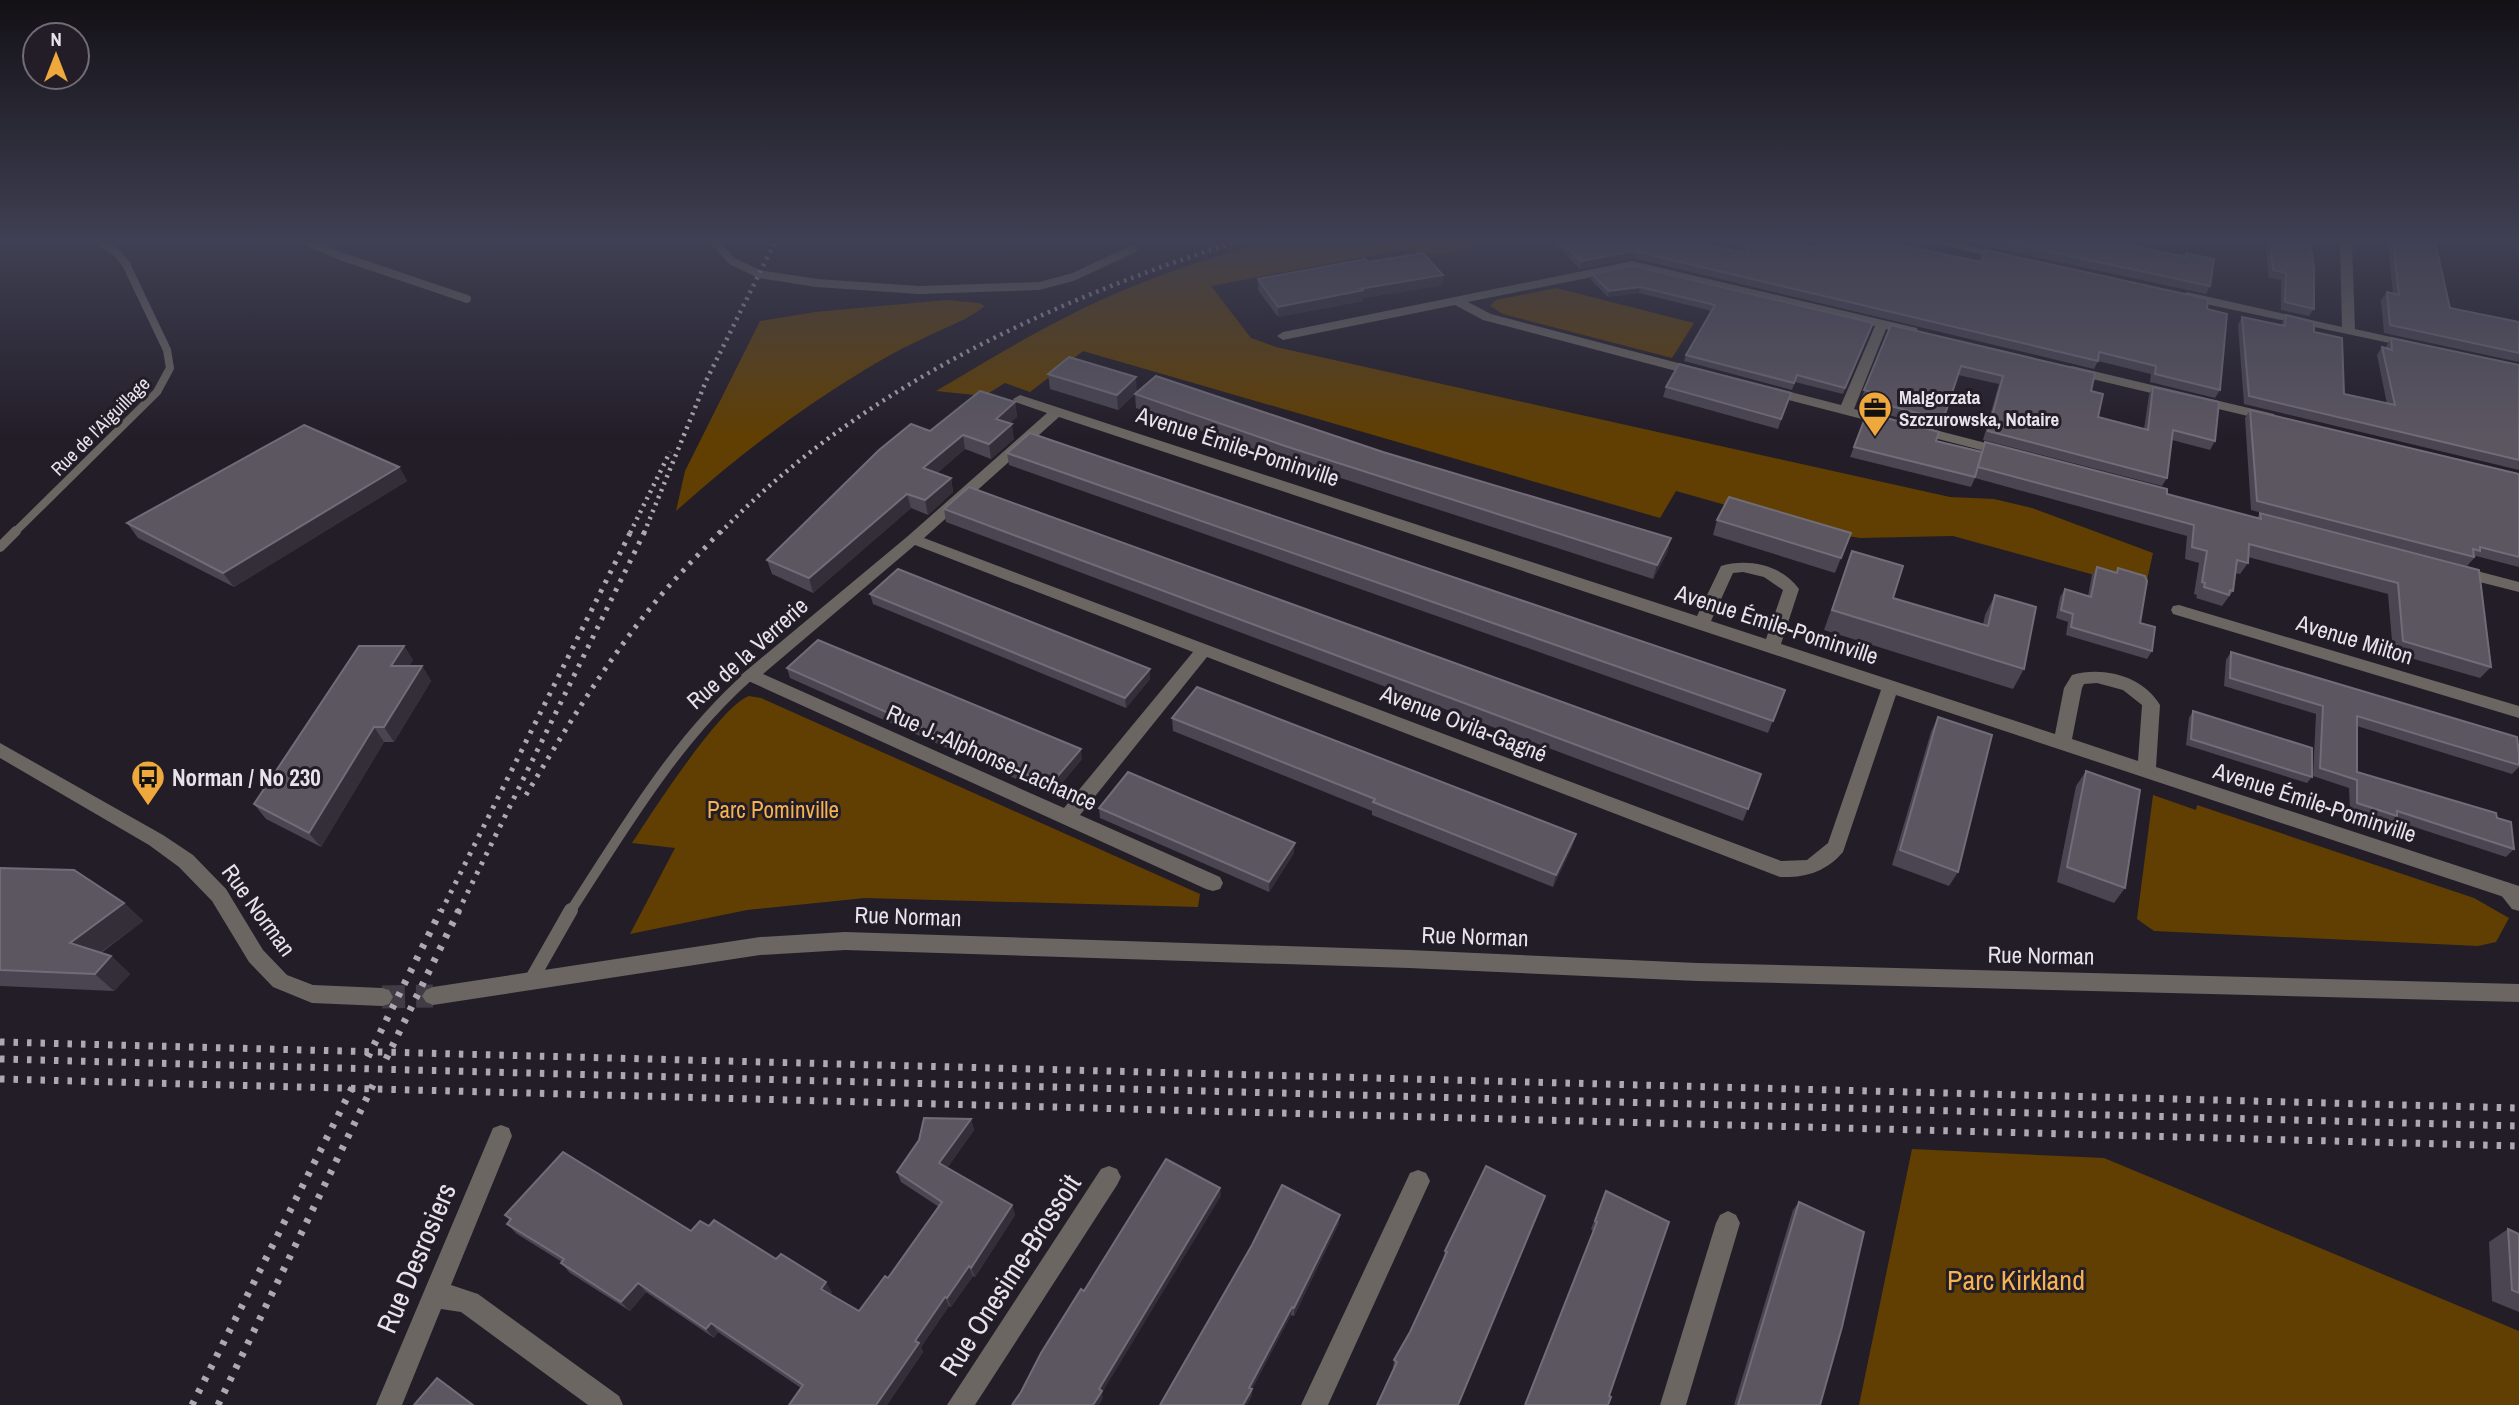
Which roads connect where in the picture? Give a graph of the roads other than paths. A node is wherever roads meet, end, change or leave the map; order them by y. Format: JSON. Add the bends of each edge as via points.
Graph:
{"nodes":[{"id":1,"x":147,"y":308,"type":"edge"},
{"id":2,"x":1420,"y":308,"type":"edge"},
{"id":3,"x":1467,"y":308,"type":"edge"},
{"id":4,"x":1812,"y":308,"type":"edge"},
{"id":5,"x":2238,"y":308,"type":"edge"},
{"id":6,"x":2348,"y":308,"type":"edge"},
{"id":7,"x":1882,"y":324,"type":"junction"},
{"id":8,"x":2349,"y":332,"type":"junction"},
{"id":9,"x":1922,"y":334,"type":"edge"},
{"id":10,"x":1283,"y":336,"type":"dead end"},
{"id":11,"x":2431,"y":350,"type":"edge"},
{"id":12,"x":2057,"y":366,"type":"edge"},
{"id":13,"x":1720,"y":378,"type":"edge"},
{"id":14,"x":1758,"y":388,"type":"edge"},
{"id":15,"x":1020,"y":400,"type":"dead end"},
{"id":16,"x":1846,"y":411,"type":"junction"},
{"id":17,"x":1056,"y":412,"type":"junction"},
{"id":18,"x":2288,"y":422,"type":"edge"},
{"id":19,"x":2021,"y":457,"type":"edge"},
{"id":20,"x":913,"y":539,"type":"junction"},
{"id":21,"x":0,"y":547,"type":"edge"},
{"id":22,"x":2438,"y":566,"type":"edge"},
{"id":23,"x":2519,"y":587,"type":"edge"},
{"id":24,"x":2179,"y":610,"type":"dead end"},
{"id":25,"x":1701,"y":624,"type":"junction"},
{"id":26,"x":1771,"y":648,"type":"junction"},
{"id":27,"x":1204,"y":650,"type":"junction"},
{"id":28,"x":750,"y":675,"type":"junction"},
{"id":29,"x":1890,"y":688,"type":"junction"},
{"id":30,"x":2519,"y":712,"type":"edge"},
{"id":31,"x":2062,"y":745,"type":"junction"},
{"id":32,"x":0,"y":750,"type":"edge"},
{"id":33,"x":2146,"y":773,"type":"junction"},
{"id":34,"x":1067,"y":817,"type":"junction"},
{"id":35,"x":1213,"y":883,"type":"dead end"},
{"id":36,"x":2515,"y":896,"type":"edge"},
{"id":37,"x":530,"y":982,"type":"junction"},
{"id":38,"x":2519,"y":993,"type":"edge"},
{"id":39,"x":433,"y":996,"type":"tunnel mouth"},
{"id":40,"x":382,"y":998,"type":"tunnel mouth"},
{"id":41,"x":501,"y":1136,"type":"dead end"},
{"id":42,"x":1109,"y":1177,"type":"dead end"},
{"id":43,"x":1418,"y":1181,"type":"dead end"},
{"id":44,"x":1728,"y":1223,"type":"dead end"},
{"id":45,"x":434,"y":1296,"type":"junction"},
{"id":46,"x":389,"y":1405,"type":"edge"},
{"id":47,"x":610,"y":1405,"type":"edge"},
{"id":48,"x":960,"y":1405,"type":"edge"},
{"id":49,"x":1314,"y":1405,"type":"edge"},
{"id":50,"x":1673,"y":1405,"type":"edge"}],
"edges":[{"from":1,"to":21,"type":"lane","name":"Rue de l'Aiguillage","via":[[170,360],[168,375],[131,419]]},
{"from":2,"to":10,"type":"street"},
{"from":3,"to":13,"type":"street","via":[[1487,317]]},
{"from":4,"to":7,"type":"street"},
{"from":5,"to":8,"type":"street"},
{"from":6,"to":8,"type":"street"},
{"from":7,"to":9,"type":"street"},
{"from":7,"to":16,"type":"street"},
{"from":8,"to":11,"type":"street"},
{"from":12,"to":18,"type":"street"},
{"from":14,"to":16,"type":"street"},
{"from":15,"to":17,"type":"street","name":"Avenue Émile-Pominville"},
{"from":16,"to":19,"type":"street"},
{"from":17,"to":20,"type":"street","name":"Rue de la Verrerie"},
{"from":17,"to":25,"type":"street","name":"Avenue Émile-Pominville"},
{"from":20,"to":27,"type":"street","name":"Avenue Ovila-Gagné"},
{"from":20,"to":28,"type":"street","name":"Rue de la Verrerie"},
{"from":22,"to":23,"type":"street"},
{"from":24,"to":30,"type":"street","name":"Avenue Milton"},
{"from":25,"to":26,"type":"street","name":"Avenue Émile-Pominville"},
{"from":25,"to":26,"type":"street","via":[[1727,570],[1762,571],[1791,589]]},
{"from":26,"to":29,"type":"street","name":"Avenue Émile-Pominville"},
{"from":27,"to":29,"type":"street","name":"Avenue Ovila-Gagné","via":[[1769,866],[1791,870],[1822,863],[1836,847]]},
{"from":27,"to":34,"type":"street"},
{"from":28,"to":34,"type":"street","name":"Rue J.-Alphonse-Lachance"},
{"from":28,"to":37,"type":"lane","name":"Rue de la Verrerie","via":[[713,709],[670,762],[557,932]]},
{"from":29,"to":31,"type":"street","name":"Avenue Émile-Pominville"},
{"from":31,"to":33,"type":"street","name":"Avenue Émile-Pominville"},
{"from":31,"to":33,"type":"street","via":[[2078,680],[2092,677],[2124,684],[2142,693],[2151,705]]},
{"from":32,"to":40,"type":"street","name":"Rue Norman","via":[[186,861],[219,895],[256,956],[281,981],[312,994]]},
{"from":33,"to":36,"type":"street","name":"Avenue Émile-Pominville"},
{"from":34,"to":35,"type":"street","name":"Rue J.-Alphonse-Lachance"},
{"from":37,"to":38,"type":"street","name":"Rue Norman","via":[[760,946],[845,941],[1697,972]]},
{"from":37,"to":39,"type":"street","name":"Rue Norman"},
{"from":41,"to":45,"type":"street","name":"Rue Desrosiers"},
{"from":42,"to":48,"type":"street","name":"Rue Onesime-Brossoit"},
{"from":43,"to":49,"type":"street"},
{"from":44,"to":50,"type":"street"},
{"from":45,"to":46,"type":"street","name":"Rue Desrosiers"},
{"from":45,"to":47,"type":"street","via":[[469,1303]]}]}
